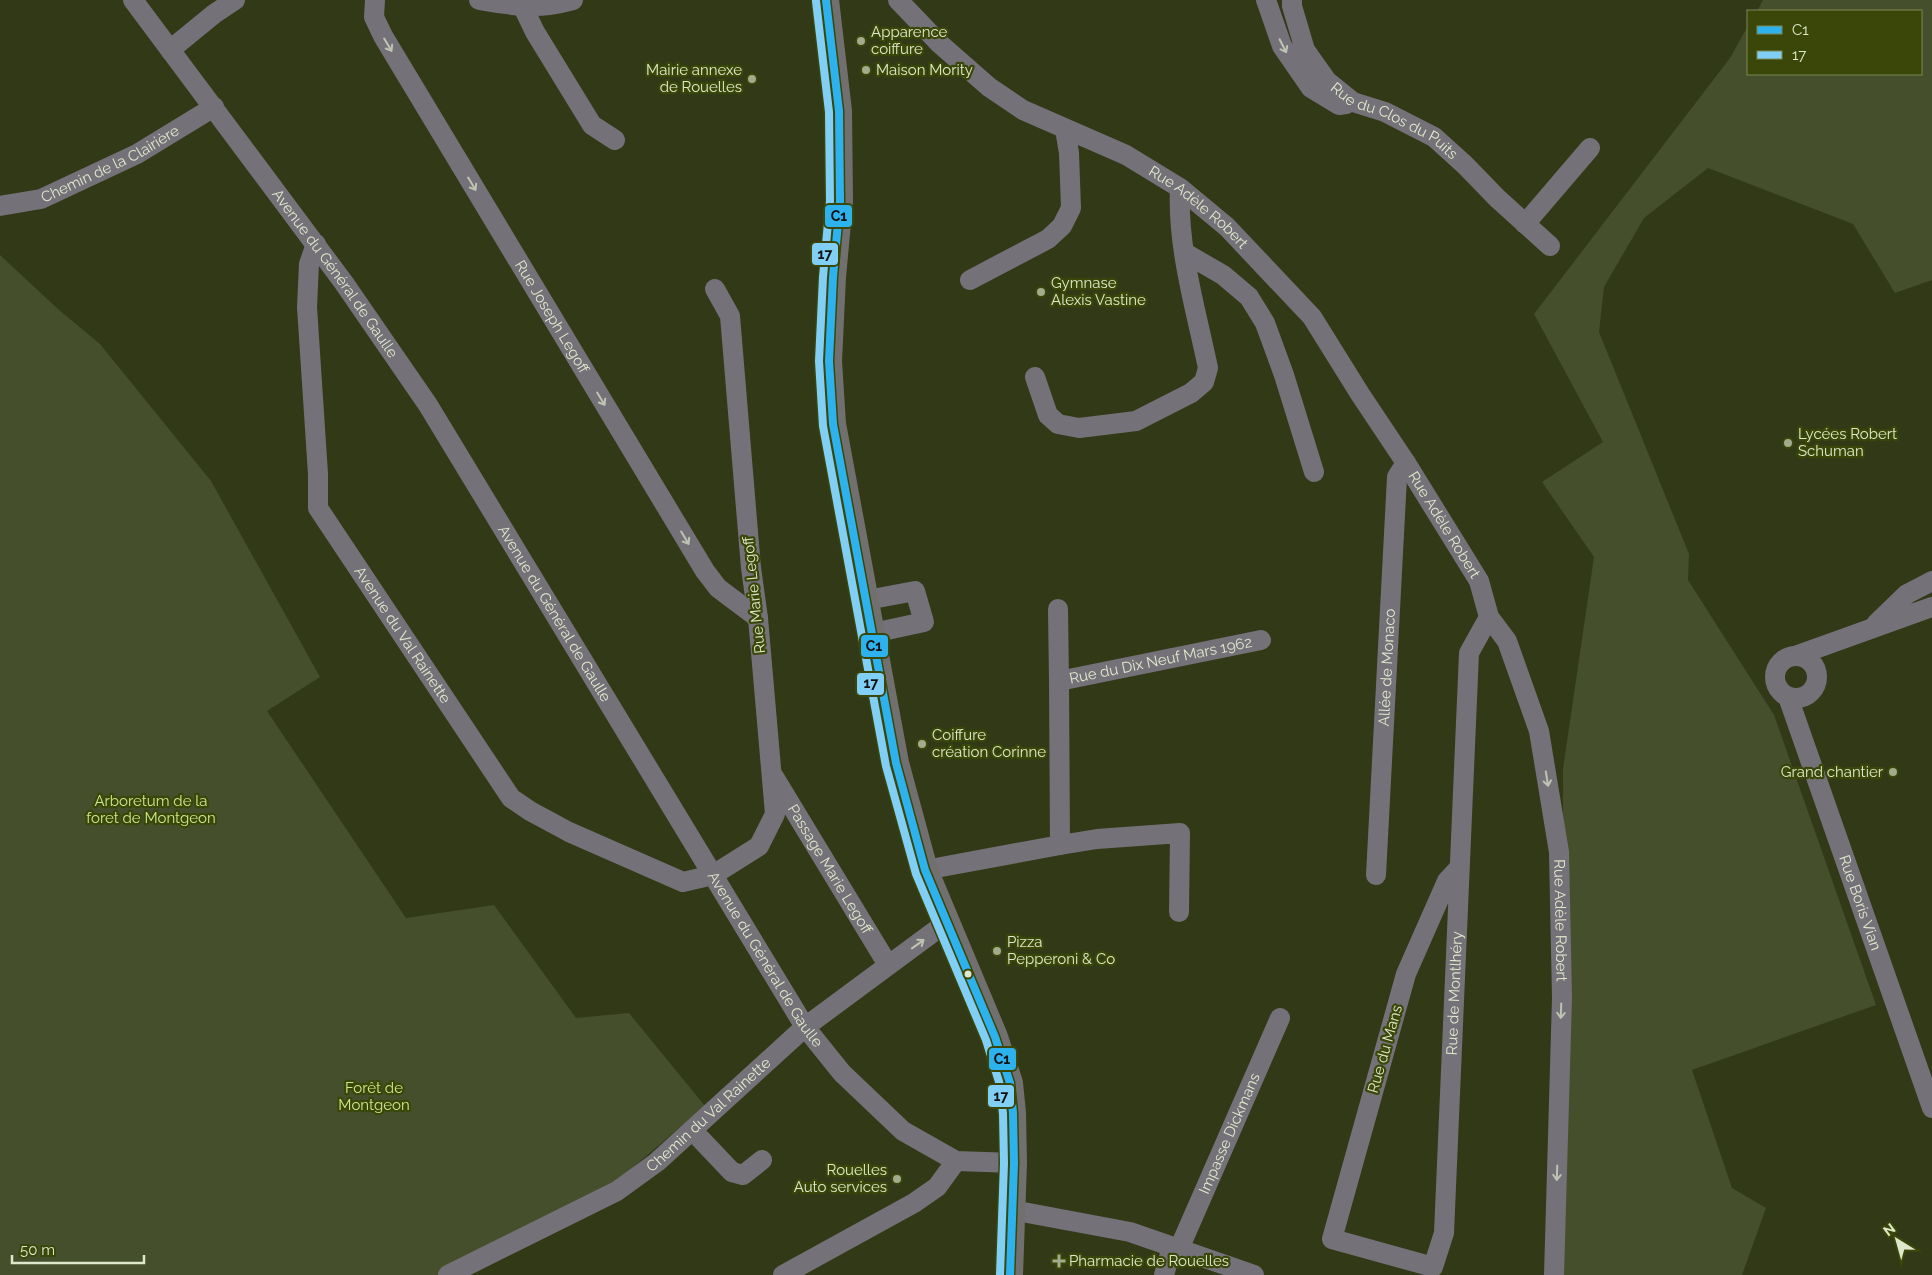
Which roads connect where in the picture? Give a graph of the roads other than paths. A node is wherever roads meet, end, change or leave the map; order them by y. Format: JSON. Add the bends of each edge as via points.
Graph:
{"nodes":[{"id":1,"x":133,"y":0,"type":"edge"},
{"id":2,"x":234,"y":0,"type":"edge"},
{"id":3,"x":375,"y":0,"type":"edge"},
{"id":4,"x":479,"y":0,"type":"edge"},
{"id":5,"x":826,"y":0,"type":"edge"},
{"id":6,"x":898,"y":0,"type":"edge"},
{"id":7,"x":1266,"y":0,"type":"edge"},
{"id":8,"x":1292,"y":0,"type":"edge"},
{"id":9,"x":560,"y":2,"type":"edge"},
{"id":10,"x":523,"y":7,"type":"junction"},
{"id":11,"x":170,"y":50,"type":"junction"},
{"id":12,"x":1353,"y":102,"type":"junction"},
{"id":13,"x":214,"y":108,"type":"junction"},
{"id":14,"x":1065,"y":129,"type":"junction"},
{"id":15,"x":615,"y":140,"type":"dead end"},
{"id":16,"x":1590,"y":148,"type":"dead end"},
{"id":17,"x":1180,"y":188,"type":"junction"},
{"id":18,"x":0,"y":206,"type":"edge"},
{"id":19,"x":1526,"y":224,"type":"junction"},
{"id":20,"x":316,"y":244,"type":"junction"},
{"id":21,"x":1550,"y":246,"type":"dead end"},
{"id":22,"x":1185,"y":253,"type":"junction"},
{"id":23,"x":970,"y":280,"type":"dead end"},
{"id":24,"x":715,"y":289,"type":"dead end"},
{"id":25,"x":1035,"y":377,"type":"dead end"},
{"id":26,"x":1406,"y":463,"type":"junction"},
{"id":27,"x":1314,"y":472,"type":"dead end"},
{"id":28,"x":1932,"y":581,"type":"edge"},
{"id":29,"x":866,"y":600,"type":"junction"},
{"id":30,"x":1932,"y":607,"type":"edge"},
{"id":31,"x":1058,"y":609,"type":"dead end"},
{"id":32,"x":1489,"y":616,"type":"junction"},
{"id":33,"x":758,"y":618,"type":"junction"},
{"id":34,"x":1873,"y":628,"type":"junction"},
{"id":35,"x":872,"y":633,"type":"junction"},
{"id":36,"x":1261,"y":640,"type":"dead end"},
{"id":37,"x":1798,"y":655,"type":"junction"},
{"id":38,"x":1059,"y":681,"type":"junction"},
{"id":39,"x":1788,"y":697,"type":"junction"},
{"id":40,"x":771,"y":772,"type":"junction"},
{"id":41,"x":1060,"y":845,"type":"junction"},
{"id":42,"x":1459,"y":868,"type":"junction"},
{"id":43,"x":925,"y":870,"type":"junction"},
{"id":44,"x":713,"y":875,"type":"junction"},
{"id":45,"x":1376,"y":875,"type":"dead end"},
{"id":46,"x":1179,"y":912,"type":"dead end"},
{"id":47,"x":947,"y":922,"type":"junction"},
{"id":48,"x":888,"y":965,"type":"junction"},
{"id":49,"x":1280,"y":1018,"type":"dead end"},
{"id":50,"x":805,"y":1027,"type":"junction"},
{"id":51,"x":1932,"y":1108,"type":"edge"},
{"id":52,"x":692,"y":1130,"type":"junction"},
{"id":53,"x":762,"y":1160,"type":"dead end"},
{"id":54,"x":956,"y":1161,"type":"junction"},
{"id":55,"x":1014,"y":1163,"type":"junction"},
{"id":56,"x":1012,"y":1210,"type":"junction"},
{"id":57,"x":1332,"y":1238,"type":"joint"},
{"id":58,"x":1176,"y":1248,"type":"junction"},
{"id":59,"x":448,"y":1275,"type":"edge"},
{"id":60,"x":783,"y":1275,"type":"edge"},
{"id":61,"x":1010,"y":1275,"type":"edge"},
{"id":62,"x":1164,"y":1275,"type":"edge"},
{"id":63,"x":1254,"y":1275,"type":"edge"},
{"id":64,"x":1554,"y":1275,"type":"edge"}],
"edges":[{"from":1,"to":11,"type":"street","name":"Avenue du Général de Gaulle"},
{"from":2,"to":11,"type":"street"},
{"from":3,"to":33,"type":"street","name":"Rue Joseph Legoff","one_way":true,"via":[[374,17],[383,36],[705,571],[718,588]]},
{"from":4,"to":10,"type":"street"},
{"from":5,"to":29,"type":"main road","via":[[839,120],[840,201],[829,361],[831,397],[833,424]]},
{"from":6,"to":14,"type":"street","name":"Rue Adèle Robert","via":[[988,87],[1023,110]]},
{"from":7,"to":12,"type":"street","one_way":true,"via":[[1282,46],[1311,88],[1339,105]]},
{"from":8,"to":12,"type":"street","name":"Rue du Clos du Puits","via":[[1305,50],[1327,81]]},
{"from":9,"to":10,"type":"street"},
{"from":10,"to":15,"type":"street","via":[[592,125]]},
{"from":11,"to":13,"type":"street","name":"Avenue du Général de Gaulle"},
{"from":12,"to":19,"type":"street","name":"Rue du Clos du Puits","via":[[1385,112],[1434,137]]},
{"from":13,"to":18,"type":"street","name":"Chemin de la Clairière","via":[[137,154],[41,199]]},
{"from":13,"to":20,"type":"street","name":"Avenue du Général de Gaulle"},
{"from":14,"to":17,"type":"street","name":"Rue Adèle Robert","via":[[1126,155]]},
{"from":14,"to":23,"type":"street","via":[[1071,208],[1062,226],[1048,239]]},
{"from":16,"to":19,"type":"street"},
{"from":17,"to":22,"type":"street"},
{"from":17,"to":26,"type":"street","name":"Rue Adèle Robert","via":[[1227,227],[1312,318]]},
{"from":19,"to":21,"type":"street","name":"Rue du Clos du Puits"},
{"from":20,"to":44,"type":"street","name":"Avenue du Général de Gaulle","via":[[428,405]]},
{"from":20,"to":44,"type":"street","name":"Avenue du Val Rainette","via":[[309,264],[307,307],[318,508],[511,798],[569,832],[683,882]]},
{"from":22,"to":25,"type":"street","via":[[1208,368],[1204,382],[1191,393],[1136,421],[1078,428],[1058,424],[1048,415]]},
{"from":22,"to":27,"type":"street","via":[[1224,275],[1249,297],[1265,323]]},
{"from":24,"to":33,"type":"street","name":"Rue Marie Legoff","via":[[730,316]]},
{"from":26,"to":32,"type":"street","name":"Rue Adèle Robert","via":[[1479,581]]},
{"from":26,"to":45,"type":"street","name":"Allée de Monaco","via":[[1397,476]]},
{"from":28,"to":34,"type":"street","via":[[1907,594]]},
{"from":29,"to":35,"type":"main road"},
{"from":29,"to":35,"type":"street","via":[[915,590],[924,622]]},
{"from":30,"to":34,"type":"street"},
{"from":31,"to":38,"type":"street","name":"Rue du Dix Neuf Mars 1962"},
{"from":32,"to":42,"type":"street","name":"Rue de Montlhéry","via":[[1469,653]]},
{"from":32,"to":64,"type":"street","name":"Rue Adèle Robert","one_way":true,"via":[[1507,641],[1539,731],[1559,852],[1562,998]]},
{"from":33,"to":40,"type":"street","name":"Rue Marie Legoff"},
{"from":34,"to":37,"type":"street"},
{"from":35,"to":43,"type":"main road","via":[[896,763]]},
{"from":36,"to":38,"type":"street","name":"Rue du Dix Neuf Mars 1962"},
{"from":37,"to":39,"type":"street","via":[[1781,661],[1775,672],[1778,690]]},
{"from":37,"to":39,"type":"street","via":[[1811,661],[1818,674],[1817,681],[1809,694]]},
{"from":38,"to":41,"type":"street","name":"Rue du Dix Neuf Mars 1962"},
{"from":39,"to":51,"type":"street","name":"Rue Boris Vian"},
{"from":40,"to":44,"type":"street","name":"Rue Marie Legoff","via":[[775,814],[759,846]]},
{"from":40,"to":48,"type":"street","name":"Passage Marie Legoff"},
{"from":41,"to":43,"type":"street"},
{"from":41,"to":46,"type":"street","via":[[1180,833]]},
{"from":42,"to":57,"type":"street","name":"Rue du Mans","via":[[1447,880],[1406,974]]},
{"from":42,"to":57,"type":"street","name":"Rue de Montlhéry","via":[[1444,1233],[1433,1267]]},
{"from":43,"to":47,"type":"main road"},
{"from":44,"to":50,"type":"street","name":"Avenue du Général de Gaulle"},
{"from":48,"to":47,"type":"street","name":"Chemin du Val Rainette","one_way":true},
{"from":47,"to":55,"type":"main road","via":[[996,1036],[1010,1082]]},
{"from":48,"to":50,"type":"street","name":"Chemin du Val Rainette"},
{"from":49,"to":58,"type":"street","name":"Impasse Dickmans"},
{"from":50,"to":52,"type":"street","name":"Chemin du Val Rainette"},
{"from":50,"to":54,"type":"street","name":"Avenue du Général de Gaulle","via":[[842,1073],[903,1131]]},
{"from":52,"to":53,"type":"street","via":[[732,1172],[743,1175]]},
{"from":52,"to":59,"type":"street","name":"Chemin du Val Rainette","via":[[618,1191]]},
{"from":54,"to":55,"type":"street","name":"Avenue du Général de Gaulle"},
{"from":54,"to":60,"type":"street","via":[[937,1187],[914,1203]]},
{"from":55,"to":56,"type":"main road"},
{"from":56,"to":58,"type":"street","via":[[1130,1232]]},
{"from":56,"to":61,"type":"main road"},
{"from":58,"to":62,"type":"street","name":"Impasse Dickmans"},
{"from":58,"to":63,"type":"street"}]}
